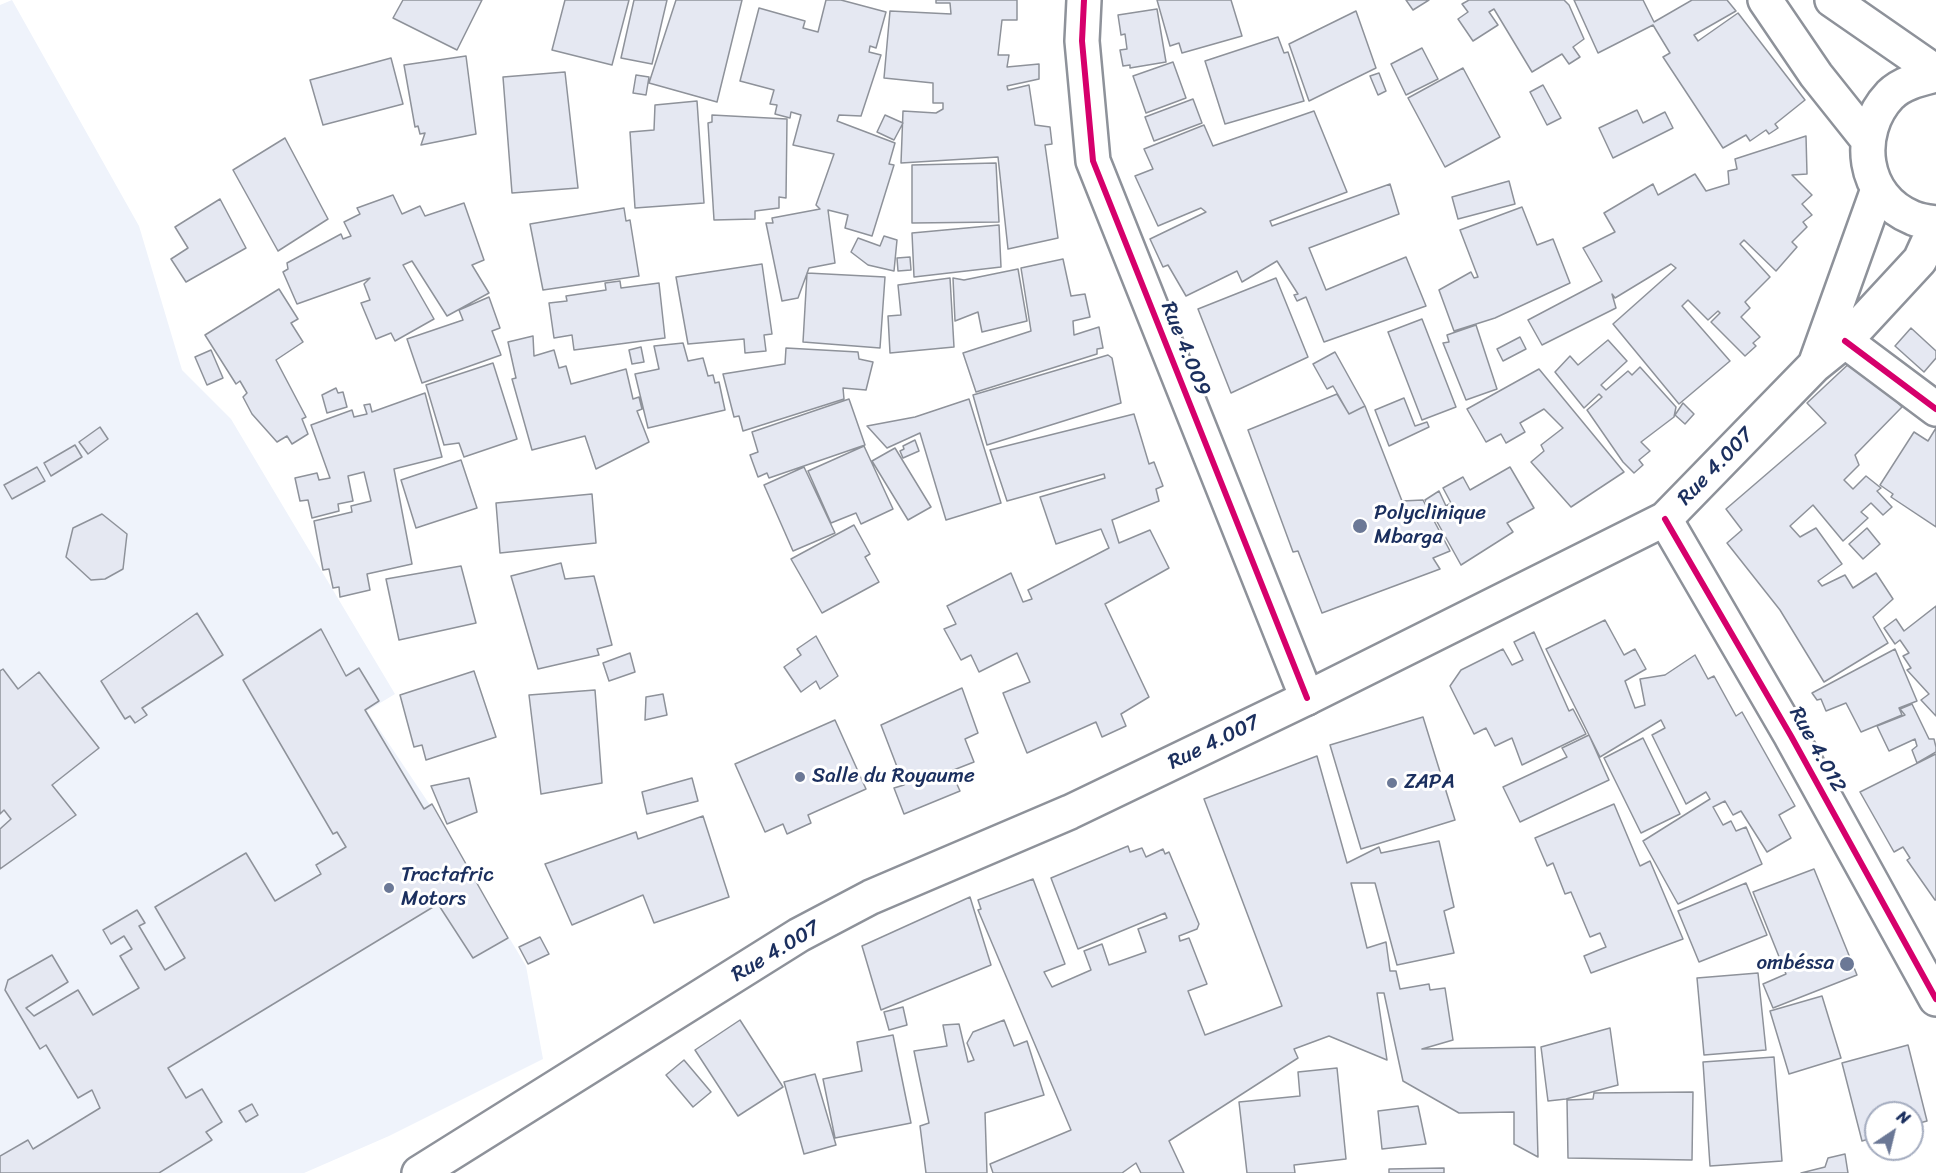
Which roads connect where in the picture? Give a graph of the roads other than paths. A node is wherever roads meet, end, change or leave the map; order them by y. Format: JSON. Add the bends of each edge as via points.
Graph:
{"nodes":[{"id":1,"x":1084,"y":0,"type":"edge"},
{"id":2,"x":1765,"y":0,"type":"edge"},
{"id":3,"x":1832,"y":0,"type":"edge"},
{"id":4,"x":1936,"y":74,"type":"edge"},
{"id":5,"x":1868,"y":139,"type":"junction"},
{"id":6,"x":1878,"y":189,"type":"junction"},
{"id":7,"x":1936,"y":224,"type":"edge"},
{"id":8,"x":1845,"y":340,"type":"junction"},
{"id":9,"x":1814,"y":366,"type":"junction"},
{"id":10,"x":1936,"y":409,"type":"edge"},
{"id":11,"x":1665,"y":519,"type":"junction"},
{"id":12,"x":1307,"y":698,"type":"junction"},
{"id":13,"x":1936,"y":999,"type":"edge"},
{"id":14,"x":418,"y":1173,"type":"edge"}],
"edges":[{"from":1,"to":12,"type":"main road","name":"Rue 4.009","via":[[1082,41],[1093,161]]},
{"from":2,"to":5,"type":"main road","via":[[1816,75]]},
{"from":3,"to":4,"type":"main road"},
{"from":4,"to":5,"type":"main road","via":[[1914,80],[1892,94],[1875,114]]},
{"from":5,"to":6,"type":"main road","via":[[1869,165]]},
{"from":6,"to":7,"type":"main road","via":[[1913,218]]},
{"from":6,"to":9,"type":"main road"},
{"from":7,"to":8,"type":"main road","name":"Rue 4.007","via":[[1920,260]]},
{"from":8,"to":9,"type":"main road","name":"Rue 4.007"},
{"from":8,"to":10,"type":"main road"},
{"from":9,"to":11,"type":"main road","name":"Rue 4.007"},
{"from":11,"to":12,"type":"main road","name":"Rue 4.007"},
{"from":11,"to":13,"type":"main road","name":"Rue 4.012","via":[[1791,736]]},
{"from":12,"to":14,"type":"main road","name":"Rue 4.007","via":[[1070,812],[871,897],[809,930]]}]}
